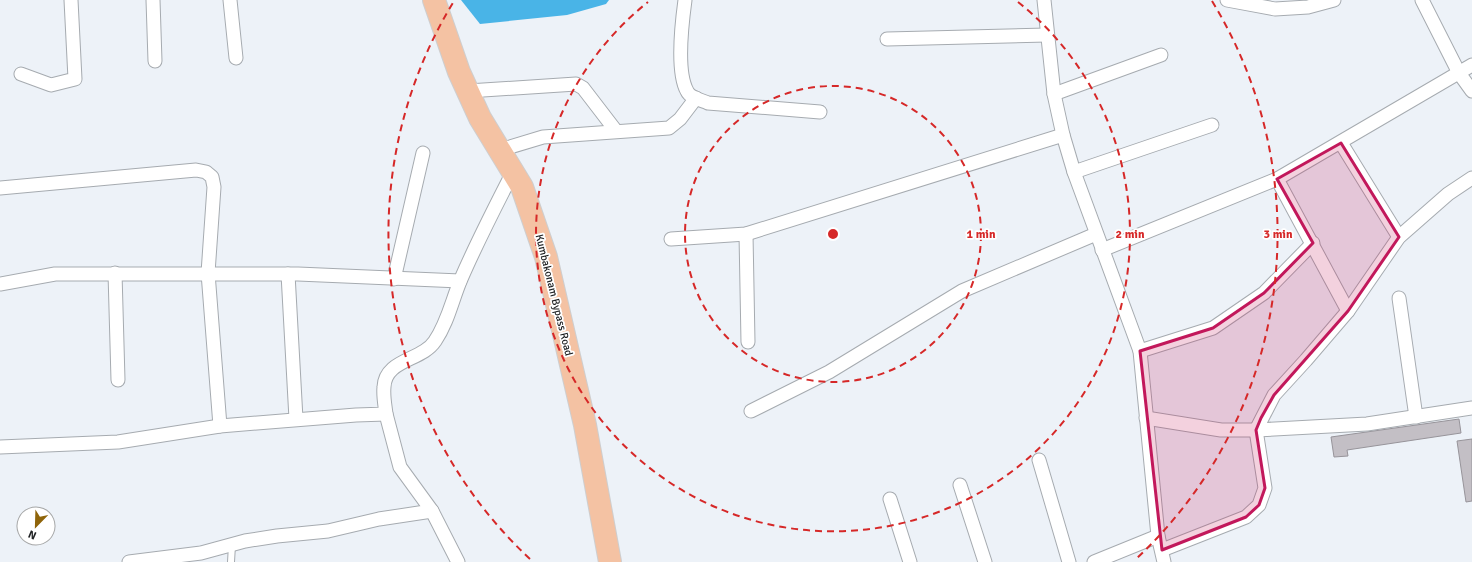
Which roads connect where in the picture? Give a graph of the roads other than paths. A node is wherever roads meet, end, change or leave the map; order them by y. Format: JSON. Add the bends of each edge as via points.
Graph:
{"nodes":[{"id":1,"x":71,"y":0,"type":"edge"},
{"id":2,"x":152,"y":0,"type":"edge"},
{"id":3,"x":230,"y":0,"type":"edge"},
{"id":4,"x":434,"y":0,"type":"edge"},
{"id":5,"x":684,"y":0,"type":"edge"},
{"id":6,"x":1044,"y":0,"type":"edge"},
{"id":7,"x":1227,"y":0,"type":"edge"},
{"id":8,"x":1334,"y":0,"type":"edge"},
{"id":9,"x":1422,"y":0,"type":"edge"},
{"id":10,"x":1047,"y":35,"type":"junction"},
{"id":11,"x":887,"y":39,"type":"dead end"},
{"id":12,"x":1161,"y":55,"type":"dead end"},
{"id":13,"x":236,"y":58,"type":"dead end"},
{"id":14,"x":155,"y":61,"type":"dead end"},
{"id":15,"x":1472,"y":65,"type":"edge"},
{"id":16,"x":1459,"y":73,"type":"junction"},
{"id":17,"x":21,"y":74,"type":"dead end"},
{"id":18,"x":468,"y":91,"type":"junction"},
{"id":19,"x":1472,"y":91,"type":"edge"},
{"id":20,"x":1054,"y":94,"type":"junction"},
{"id":21,"x":696,"y":98,"type":"junction"},
{"id":22,"x":820,"y":112,"type":"dead end"},
{"id":23,"x":1212,"y":125,"type":"dead end"},
{"id":24,"x":616,"y":131,"type":"junction"},
{"id":25,"x":1063,"y":135,"type":"junction"},
{"id":26,"x":1341,"y":143,"type":"junction"},
{"id":27,"x":500,"y":150,"type":"junction"},
{"id":28,"x":423,"y":154,"type":"dead end"},
{"id":29,"x":513,"y":172,"type":"junction"},
{"id":30,"x":1074,"y":172,"type":"junction"},
{"id":31,"x":1472,"y":178,"type":"edge"},
{"id":32,"x":1276,"y":179,"type":"junction"},
{"id":33,"x":0,"y":188,"type":"edge"},
{"id":34,"x":746,"y":234,"type":"junction"},
{"id":35,"x":1096,"y":234,"type":"junction"},
{"id":36,"x":1399,"y":237,"type":"junction"},
{"id":37,"x":671,"y":240,"type":"dead end"},
{"id":38,"x":1313,"y":243,"type":"junction"},
{"id":39,"x":1102,"y":250,"type":"junction"},
{"id":40,"x":115,"y":273,"type":"junction"},
{"id":41,"x":208,"y":273,"type":"junction"},
{"id":42,"x":288,"y":274,"type":"junction"},
{"id":43,"x":394,"y":279,"type":"junction"},
{"id":44,"x":460,"y":281,"type":"junction"},
{"id":45,"x":0,"y":284,"type":"edge"},
{"id":46,"x":1399,"y":298,"type":"dead end"},
{"id":47,"x":1348,"y":311,"type":"junction"},
{"id":48,"x":748,"y":342,"type":"dead end"},
{"id":49,"x":1140,"y":351,"type":"junction"},
{"id":50,"x":118,"y":380,"type":"dead end"},
{"id":51,"x":1472,"y":409,"type":"edge"},
{"id":52,"x":751,"y":411,"type":"dead end"},
{"id":53,"x":386,"y":414,"type":"junction"},
{"id":54,"x":1416,"y":417,"type":"junction"},
{"id":55,"x":1146,"y":418,"type":"junction"},
{"id":56,"x":296,"y":419,"type":"junction"},
{"id":57,"x":220,"y":426,"type":"junction"},
{"id":58,"x":1256,"y":430,"type":"junction"},
{"id":59,"x":0,"y":447,"type":"edge"},
{"id":60,"x":1039,"y":460,"type":"dead end"},
{"id":61,"x":960,"y":485,"type":"dead end"},
{"id":62,"x":890,"y":499,"type":"dead end"},
{"id":63,"x":432,"y":511,"type":"junction"},
{"id":64,"x":1158,"y":536,"type":"junction"},
{"id":65,"x":232,"y":545,"type":"junction"},
{"id":66,"x":1163,"y":556,"type":"edge"},
{"id":67,"x":129,"y":562,"type":"edge"},
{"id":68,"x":231,"y":562,"type":"edge"},
{"id":69,"x":458,"y":562,"type":"edge"},
{"id":70,"x":610,"y":562,"type":"edge"},
{"id":71,"x":910,"y":562,"type":"edge"},
{"id":72,"x":985,"y":562,"type":"edge"},
{"id":73,"x":1069,"y":562,"type":"edge"},
{"id":74,"x":1094,"y":562,"type":"edge"}],
"edges":[{"from":1,"to":17,"type":"street","via":[[74,79],[51,86]]},
{"from":2,"to":14,"type":"street"},
{"from":3,"to":13,"type":"street"},
{"from":4,"to":18,"type":"highway","name":"Kumbakonam Bypass Road"},
{"from":5,"to":21,"type":"street","via":[[682,74],[687,92]]},
{"from":6,"to":10,"type":"street"},
{"from":7,"to":8,"type":"street","via":[[1275,9],[1308,7]]},
{"from":9,"to":16,"type":"street"},
{"from":10,"to":11,"type":"street"},
{"from":10,"to":20,"type":"street"},
{"from":12,"to":20,"type":"street"},
{"from":15,"to":16,"type":"street"},
{"from":16,"to":19,"type":"street"},
{"from":16,"to":26,"type":"street"},
{"from":18,"to":24,"type":"street","via":[[576,84],[583,88]]},
{"from":18,"to":27,"type":"highway","name":"Kumbakonam Bypass Road","via":[[480,118]]},
{"from":20,"to":25,"type":"street"},
{"from":21,"to":22,"type":"street","via":[[708,102]]},
{"from":21,"to":24,"type":"street","via":[[680,119],[669,128]]},
{"from":23,"to":30,"type":"street"},
{"from":24,"to":27,"type":"street","via":[[543,137]]},
{"from":25,"to":30,"type":"street"},
{"from":25,"to":34,"type":"street"},
{"from":26,"to":32,"type":"street"},
{"from":26,"to":36,"type":"street"},
{"from":27,"to":29,"type":"highway","name":"Kumbakonam Bypass Road"},
{"from":28,"to":43,"type":"street"},
{"from":29,"to":44,"type":"street"},
{"from":29,"to":70,"type":"highway","name":"Kumbakonam Bypass Road","via":[[522,187],[546,257],[585,425]]},
{"from":30,"to":35,"type":"street"},
{"from":31,"to":36,"type":"street","via":[[1448,194]]},
{"from":32,"to":38,"type":"street"},
{"from":32,"to":39,"type":"street"},
{"from":33,"to":41,"type":"street","via":[[196,170],[206,172],[212,178],[214,187]]},
{"from":34,"to":37,"type":"street"},
{"from":34,"to":48,"type":"street"},
{"from":35,"to":39,"type":"street"},
{"from":35,"to":52,"type":"street","via":[[962,291],[829,372]]},
{"from":36,"to":47,"type":"street"},
{"from":38,"to":47,"type":"street"},
{"from":38,"to":49,"type":"street","via":[[1264,293],[1213,328]]},
{"from":39,"to":49,"type":"street"},
{"from":40,"to":41,"type":"street"},
{"from":40,"to":45,"type":"street","via":[[55,274]]},
{"from":40,"to":50,"type":"street"},
{"from":41,"to":42,"type":"street"},
{"from":41,"to":57,"type":"street"},
{"from":42,"to":43,"type":"street"},
{"from":42,"to":56,"type":"street"},
{"from":43,"to":44,"type":"street"},
{"from":44,"to":53,"type":"street","via":[[444,327],[434,343],[418,356],[395,365],[388,372],[384,387]]},
{"from":46,"to":54,"type":"street"},
{"from":47,"to":58,"type":"street","via":[[1274,395]]},
{"from":49,"to":55,"type":"street"},
{"from":51,"to":54,"type":"street"},
{"from":53,"to":56,"type":"street"},
{"from":53,"to":63,"type":"street","via":[[400,467]]},
{"from":54,"to":58,"type":"street","via":[[1367,424]]},
{"from":55,"to":58,"type":"street","via":[[1221,430]]},
{"from":55,"to":64,"type":"street"},
{"from":56,"to":57,"type":"street"},
{"from":57,"to":59,"type":"street","via":[[118,442]]},
{"from":58,"to":66,"type":"street","via":[[1264,488],[1259,505],[1246,517]]},
{"from":60,"to":73,"type":"street"},
{"from":61,"to":72,"type":"street"},
{"from":62,"to":71,"type":"street"},
{"from":63,"to":65,"type":"street","via":[[379,519],[328,531],[277,536]]},
{"from":63,"to":69,"type":"street"},
{"from":64,"to":66,"type":"street"},
{"from":64,"to":74,"type":"street"},
{"from":65,"to":67,"type":"street","via":[[202,553]]},
{"from":65,"to":68,"type":"lane"}]}
